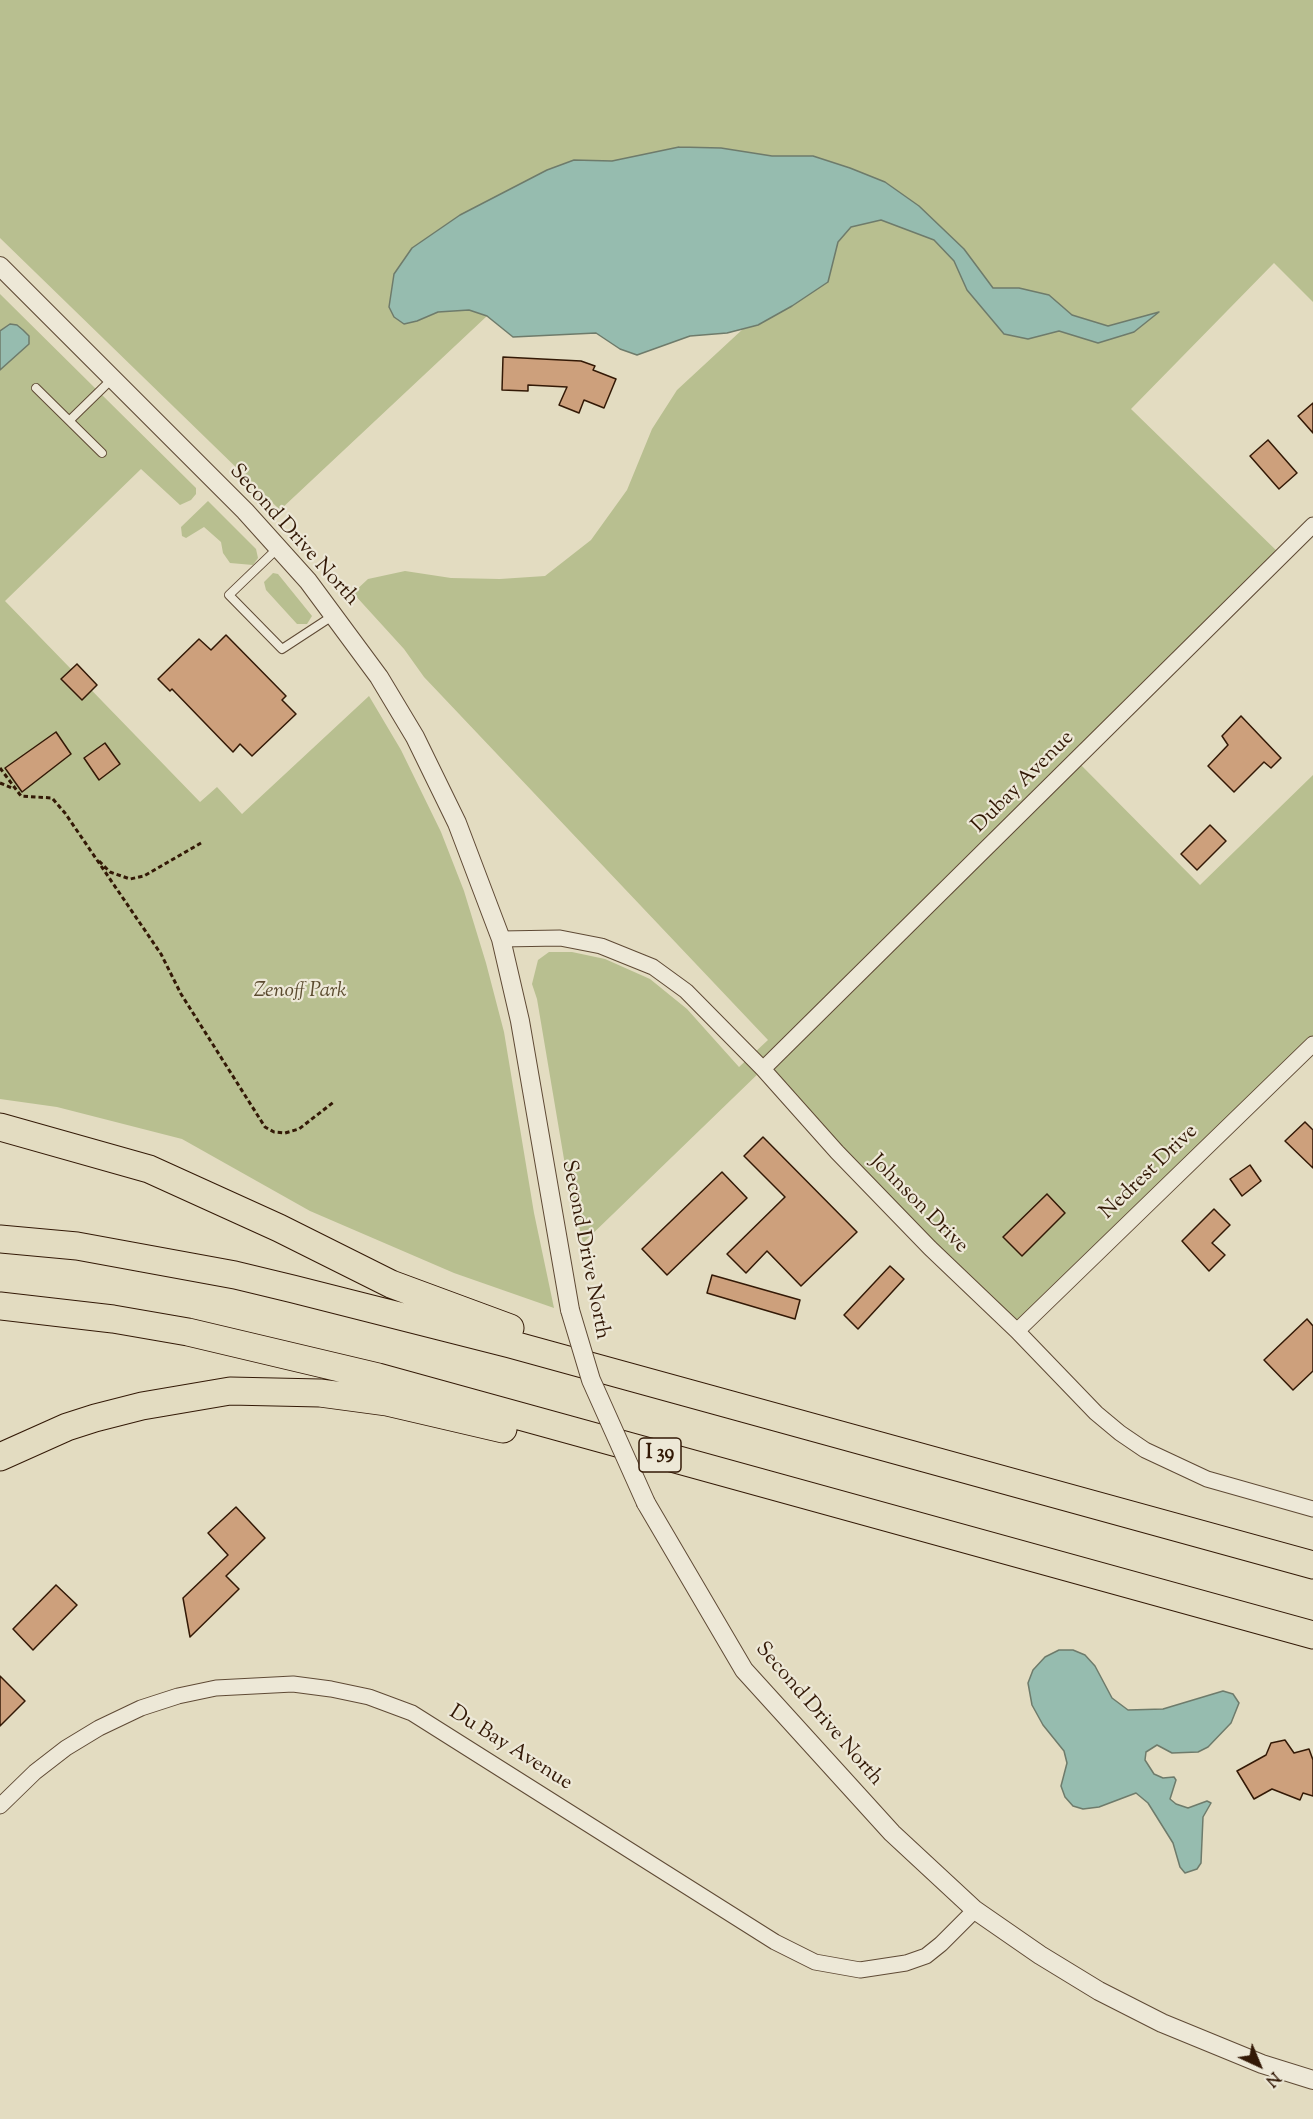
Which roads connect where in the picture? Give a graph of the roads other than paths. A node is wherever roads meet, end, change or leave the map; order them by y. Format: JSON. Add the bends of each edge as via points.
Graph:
{"nodes":[{"id":1,"x":0,"y":266,"type":"edge"},
{"id":2,"x":112,"y":379,"type":"junction"},
{"id":3,"x":36,"y":388,"type":"dead end"},
{"id":4,"x":70,"y":420,"type":"junction"},
{"id":5,"x":102,"y":453,"type":"dead end"},
{"id":6,"x":1313,"y":525,"type":"edge"},
{"id":7,"x":278,"y":548,"type":"junction"},
{"id":8,"x":335,"y":615,"type":"junction"},
{"id":9,"x":501,"y":939,"type":"junction"},
{"id":10,"x":1313,"y":1044,"type":"edge"},
{"id":11,"x":763,"y":1069,"type":"junction"},
{"id":12,"x":0,"y":1128,"type":"edge"},
{"id":13,"x":0,"y":1239,"type":"edge"},
{"id":14,"x":0,"y":1306,"type":"edge"},
{"id":15,"x":1017,"y":1331,"type":"junction"},
{"id":16,"x":575,"y":1362,"type":"junction"},
{"id":17,"x":628,"y":1446,"type":"junction"},
{"id":18,"x":0,"y":1457,"type":"edge"},
{"id":19,"x":1313,"y":1509,"type":"edge"},
{"id":20,"x":1313,"y":1565,"type":"edge"},
{"id":21,"x":1313,"y":1635,"type":"edge"},
{"id":22,"x":0,"y":1806,"type":"edge"},
{"id":23,"x":975,"y":1911,"type":"junction"},
{"id":24,"x":1313,"y":2080,"type":"edge"}],
"edges":[{"from":1,"to":2,"type":"street","name":"Second Drive North"},
{"from":2,"to":4,"type":"lane"},
{"from":2,"to":7,"type":"street","name":"Second Drive North"},
{"from":3,"to":4,"type":"lane"},
{"from":4,"to":5,"type":"lane"},
{"from":6,"to":11,"type":"street","name":"Dubay Avenue"},
{"from":7,"to":8,"type":"street","name":"Second Drive North"},
{"from":7,"to":8,"type":"lane","via":[[229,595],[282,649]]},
{"from":8,"to":9,"type":"street","name":"Second Drive North","via":[[379,677],[439,783],[473,860]]},
{"from":9,"to":11,"type":"street","name":"Johnson Drive","via":[[560,938],[601,946],[653,967],[686,991]]},
{"from":9,"to":23,"type":"street","name":"Second Drive North","bridge":true,"via":[[520,1021],[570,1310],[591,1380],[646,1503],[744,1671],[892,1833]]},
{"from":10,"to":15,"type":"street","name":"Nedrest Drive"},
{"from":11,"to":15,"type":"street","name":"Johnson Drive","via":[[868,1184]]},
{"from":12,"to":16,"type":"highway","via":[[149,1169],[391,1284],[534,1337]]},
{"from":13,"to":16,"type":"highway","via":[[76,1246],[235,1275]]},
{"from":14,"to":17,"type":"highway","number":"I 39","via":[[114,1319],[210,1337],[378,1377]]},
{"from":15,"to":19,"type":"street","name":"Johnson Drive","via":[[1096,1413],[1145,1450],[1207,1479]]},
{"from":16,"to":20,"type":"highway"},
{"from":17,"to":18,"type":"highway","via":[[583,1448],[387,1402],[257,1390],[142,1406],[67,1427]]},
{"from":17,"to":21,"type":"highway","number":"I 39"},
{"from":22,"to":23,"type":"street","name":"Du Bay Avenue","via":[[66,1748],[141,1708],[216,1688],[293,1684],[369,1697],[412,1713],[775,1942],[814,1962],[860,1970],[906,1964],[926,1956]]},
{"from":23,"to":24,"type":"street","name":"Second Drive North","via":[[1080,1979],[1162,2023],[1251,2060]]}]}
